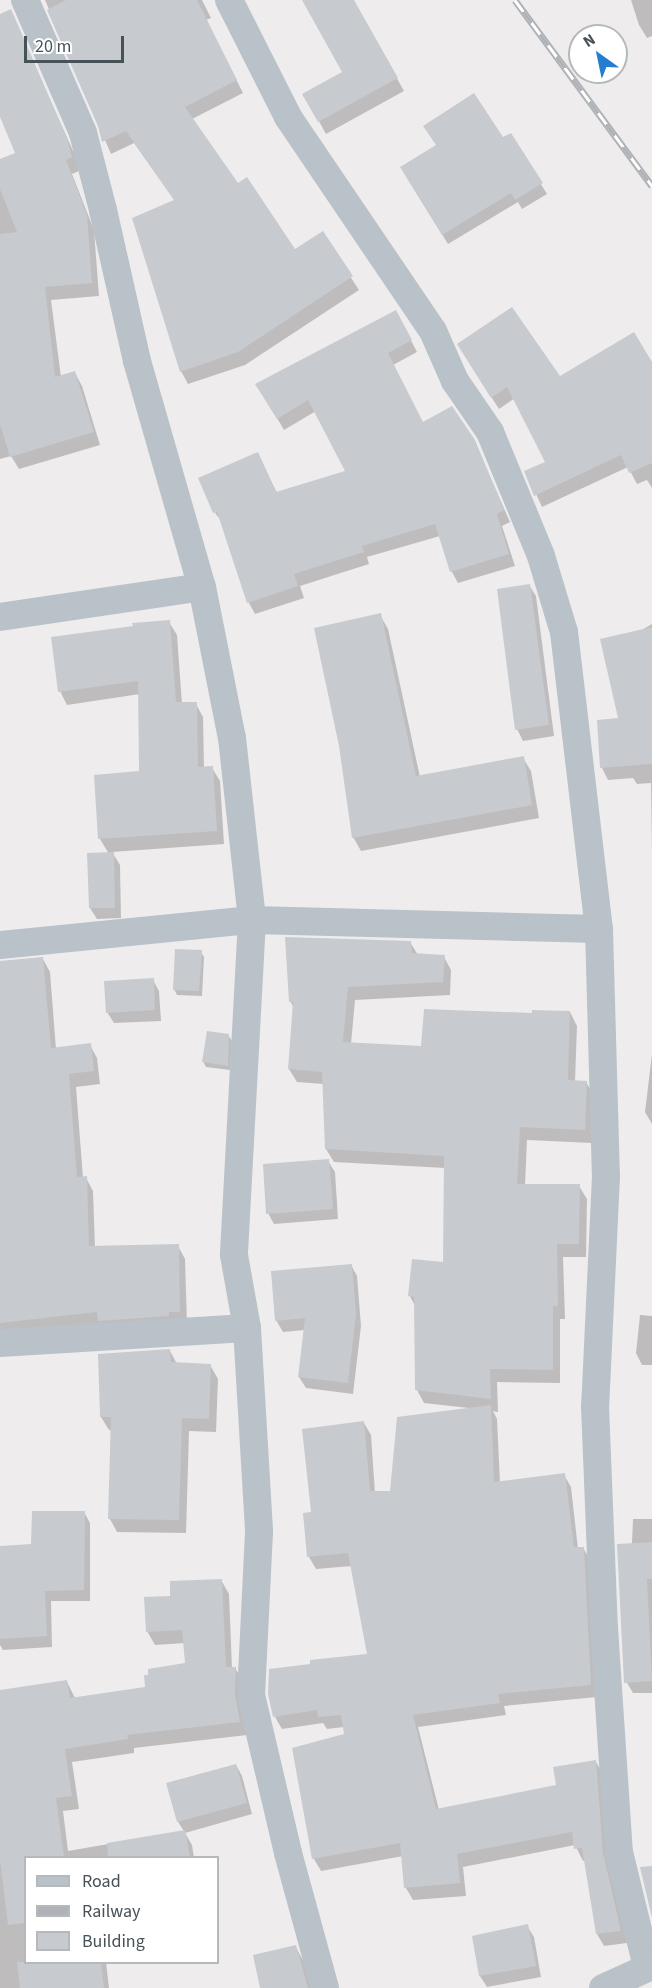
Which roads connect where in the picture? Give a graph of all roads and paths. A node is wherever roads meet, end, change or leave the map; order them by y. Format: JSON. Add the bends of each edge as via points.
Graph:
{"nodes":[{"id":1,"x":25,"y":0,"type":"edge"},
{"id":2,"x":229,"y":0,"type":"edge"},
{"id":3,"x":202,"y":587,"type":"junction"},
{"id":4,"x":0,"y":617,"type":"edge"},
{"id":5,"x":252,"y":920,"type":"junction"},
{"id":6,"x":599,"y":929,"type":"junction"},
{"id":7,"x":0,"y":945,"type":"edge"},
{"id":8,"x":247,"y":1328,"type":"junction"},
{"id":9,"x":0,"y":1343,"type":"edge"},
{"id":10,"x":649,"y":1966,"type":"edge"},
{"id":11,"x":325,"y":1988,"type":"edge"},
{"id":12,"x":603,"y":1988,"type":"edge"}],
"edges":[{"from":1,"to":3,"type":"street","via":[[83,133],[137,361]]},
{"from":2,"to":6,"type":"street","via":[[288,117],[433,331],[455,381],[490,432],[541,556],[564,632]]},
{"from":3,"to":4,"type":"street"},
{"from":3,"to":5,"type":"street","via":[[232,738]]},
{"from":5,"to":6,"type":"street"},
{"from":5,"to":7,"type":"street"},
{"from":5,"to":8,"type":"street","via":[[234,1254]]},
{"from":6,"to":10,"type":"street","via":[[606,1176],[595,1406],[604,1628],[619,1852]]},
{"from":8,"to":9,"type":"street"},
{"from":8,"to":11,"type":"street","via":[[260,1532],[251,1695]]},
{"from":10,"to":12,"type":"street"}]}
